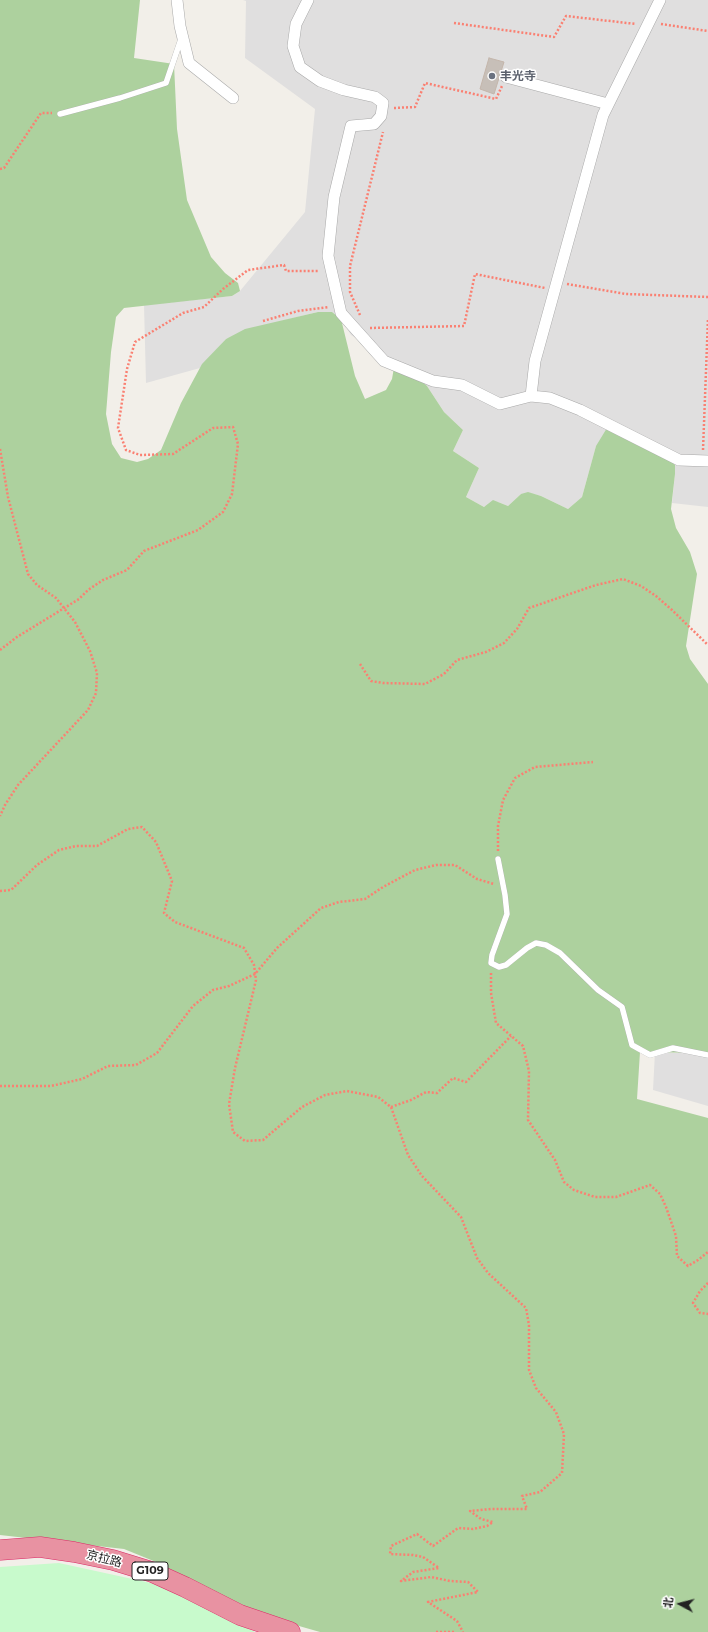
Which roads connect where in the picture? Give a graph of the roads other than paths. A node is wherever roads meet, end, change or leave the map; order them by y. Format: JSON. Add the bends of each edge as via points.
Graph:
{"nodes":[{"id":1,"x":177,"y":0,"type":"edge"},
{"id":2,"x":308,"y":0,"type":"edge"},
{"id":3,"x":660,"y":0,"type":"edge"},
{"id":4,"x":182,"y":35,"type":"junction"},
{"id":5,"x":506,"y":77,"type":"road end"},
{"id":6,"x":233,"y":98,"type":"dead end"},
{"id":7,"x":608,"y":104,"type":"junction"},
{"id":8,"x":60,"y":114,"type":"road end"},
{"id":9,"x":531,"y":396,"type":"junction"},
{"id":10,"x":705,"y":461,"type":"edge"},
{"id":11,"x":498,"y":859,"type":"road end"},
{"id":12,"x":708,"y":1055,"type":"edge"},
{"id":13,"x":0,"y":1550,"type":"edge"},
{"id":14,"x":290,"y":1632,"type":"edge"}],
"edges":[{"from":1,"to":4,"type":"street"},
{"from":2,"to":9,"type":"street","via":[[296,24],[293,46],[300,67],[320,81],[383,102],[382,112],[374,124],[351,126],[334,197],[328,256],[341,313],[384,362],[433,381],[462,385],[500,404]]},
{"from":3,"to":7,"type":"street"},
{"from":4,"to":6,"type":"street","via":[[189,63]]},
{"from":4,"to":8,"type":"lane","via":[[166,83]]},
{"from":5,"to":7,"type":"street"},
{"from":7,"to":9,"type":"street","via":[[535,361]]},
{"from":9,"to":10,"type":"street","via":[[550,398],[580,410],[679,460]]},
{"from":11,"to":12,"type":"lane","via":[[507,914],[491,963],[499,967],[506,965],[536,943],[546,945],[560,953],[598,990],[622,1007],[632,1045],[650,1055],[673,1048]]},
{"from":13,"to":14,"type":"highway","name":"京拉路","number":"G109","via":[[40,1547],[113,1560],[152,1572],[240,1615]]}]}
